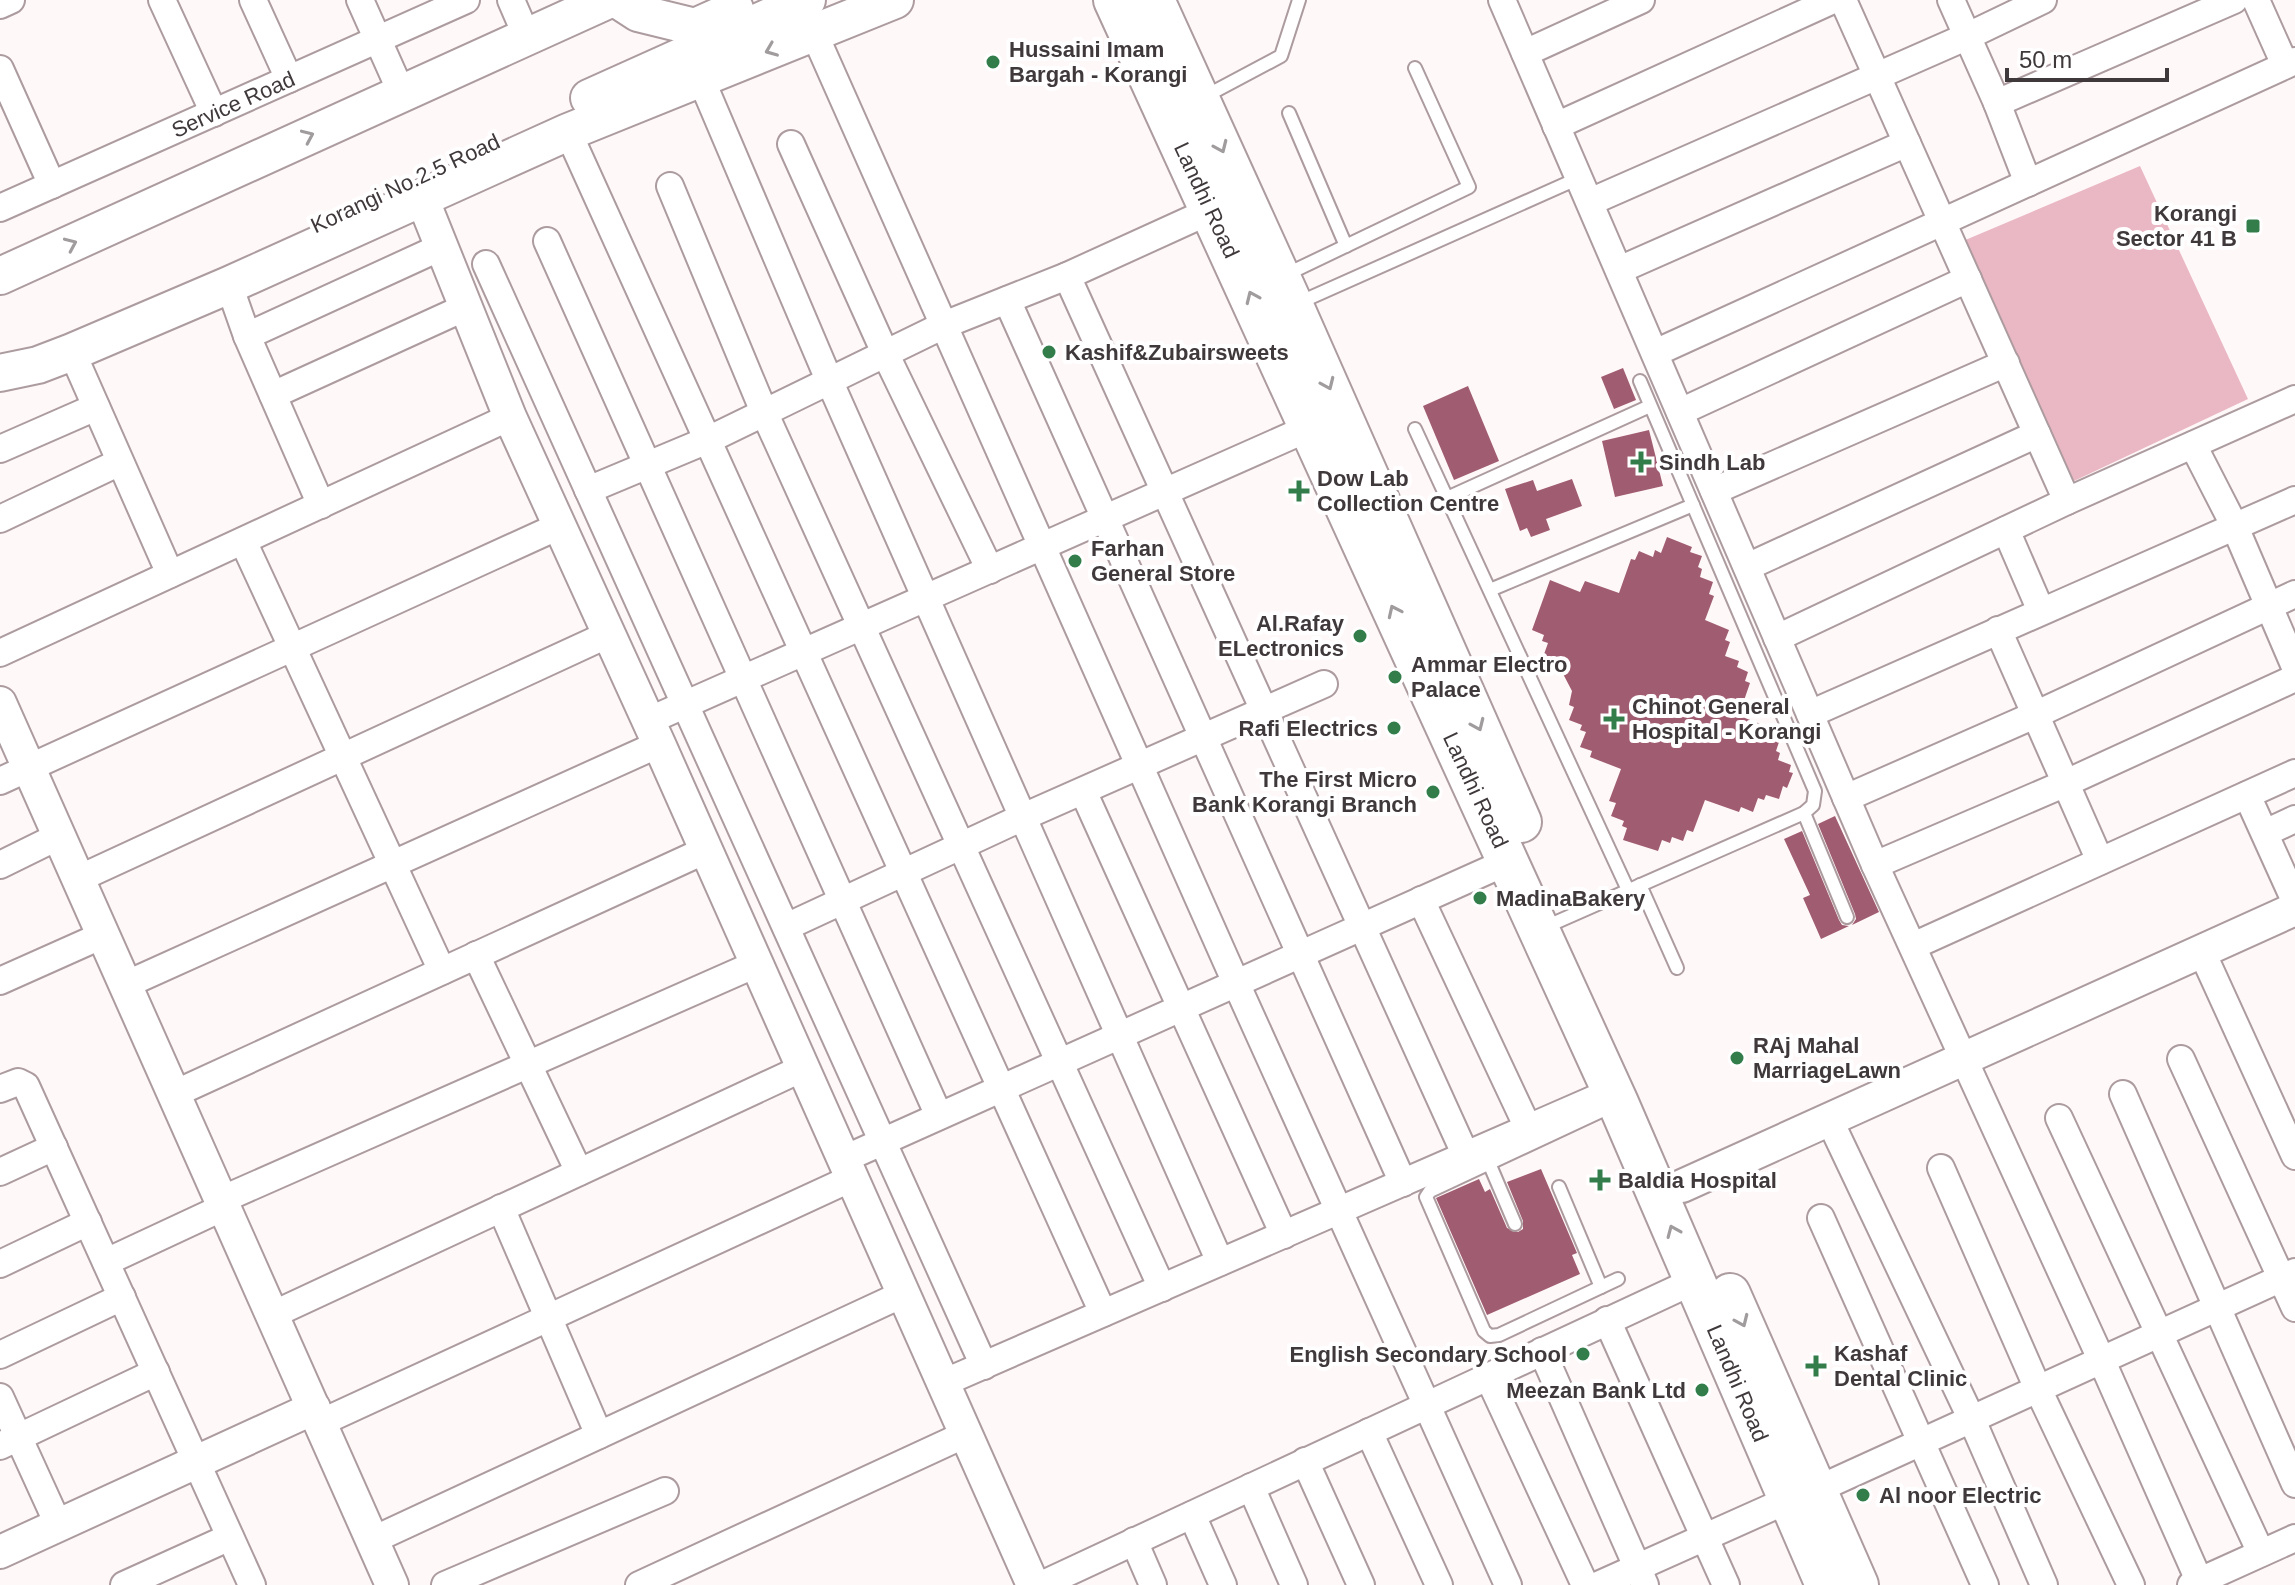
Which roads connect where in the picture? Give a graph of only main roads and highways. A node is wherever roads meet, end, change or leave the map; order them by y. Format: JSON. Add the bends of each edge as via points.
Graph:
{"nodes":[{"id":1,"x":608,"y":0,"type":"edge"},
{"id":2,"x":618,"y":0,"type":"edge"},
{"id":3,"x":755,"y":0,"type":"edge"},
{"id":4,"x":895,"y":0,"type":"edge"},
{"id":5,"x":1114,"y":0,"type":"edge"},
{"id":6,"x":1154,"y":0,"type":"edge"},
{"id":7,"x":810,"y":16,"type":"edge"},
{"id":8,"x":0,"y":276,"type":"edge"},
{"id":9,"x":62,"y":344,"type":"junction"},
{"id":10,"x":0,"y":359,"type":"edge"},
{"id":11,"x":0,"y":373,"type":"edge"},
{"id":12,"x":1552,"y":924,"type":"junction"},
{"id":13,"x":1802,"y":1495,"type":"junction"},
{"id":14,"x":1826,"y":1585,"type":"edge"},
{"id":15,"x":1858,"y":1585,"type":"edge"}],
"edges":[{"from":8,"to":1,"type":"main road","one_way":true},
{"from":2,"to":3,"type":"main road","via":[[638,13],[695,27]]},
{"from":4,"to":7,"type":"main road"},
{"from":12,"to":5,"type":"main road","name":"Landhi Road","one_way":true,"via":[[1509,861]]},
{"from":6,"to":12,"type":"main road","name":"Landhi Road","one_way":true,"via":[[1287,292]]},
{"from":7,"to":9,"type":"main road","name":"Korangi No.2.5 Road","via":[[212,266]]},
{"from":7,"to":9,"type":"main road","one_way":true,"via":[[701,79],[568,132],[229,285]]},
{"from":9,"to":10,"type":"main road","name":"Korangi No.2.5 Road"},
{"from":9,"to":11,"type":"main road","via":[[38,365]]},
{"from":12,"to":13,"type":"main road","name":"Landhi Road","one_way":true,"via":[[1682,1186]]},
{"from":13,"to":12,"type":"main road","name":"Landhi Road","one_way":true,"via":[[1694,1281],[1615,1097]]},
{"from":13,"to":14,"type":"main road","name":"Landhi Road"},
{"from":13,"to":15,"type":"main road","name":"Landhi Road"}]}
